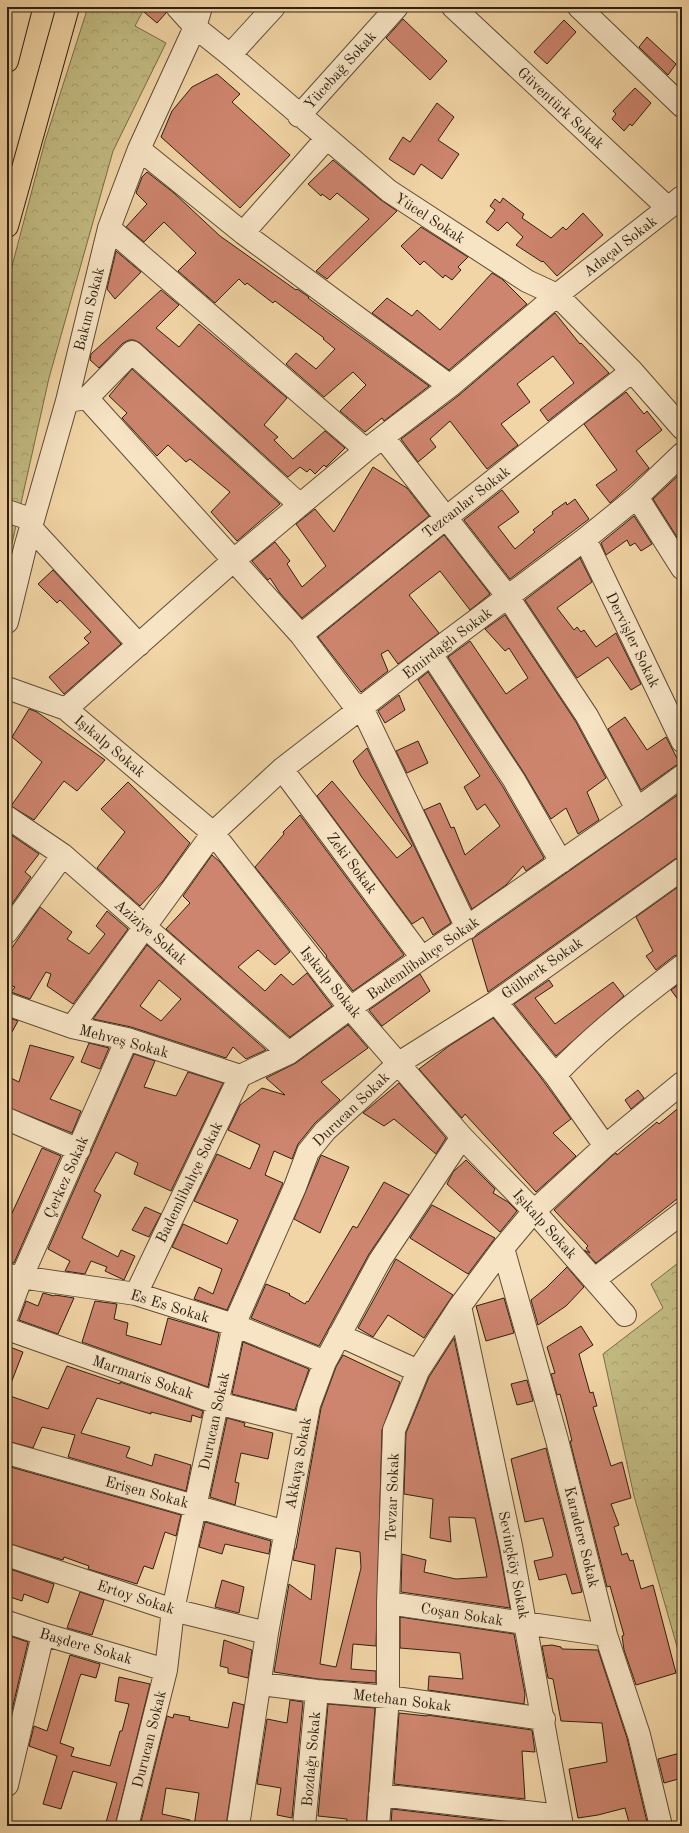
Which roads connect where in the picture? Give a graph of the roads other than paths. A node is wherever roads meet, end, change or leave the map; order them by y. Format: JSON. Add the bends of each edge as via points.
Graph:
{"nodes":[{"id":1,"x":21,"y":7,"type":"edge"},
{"id":2,"x":68,"y":7,"type":"edge"},
{"id":3,"x":177,"y":7,"type":"edge"},
{"id":4,"x":274,"y":7,"type":"edge"},
{"id":5,"x":397,"y":7,"type":"edge"},
{"id":6,"x":579,"y":7,"type":"edge"},
{"id":7,"x":457,"y":9,"type":"edge"},
{"id":8,"x":198,"y":17,"type":"edge"},
{"id":9,"x":230,"y":55,"type":"junction"},
{"id":10,"x":7,"y":61,"type":"edge"},
{"id":11,"x":682,"y":106,"type":"edge"},
{"id":12,"x":299,"y":116,"type":"junction"},
{"id":13,"x":326,"y":139,"type":"junction"},
{"id":14,"x":139,"y":149,"type":"junction"},
{"id":15,"x":677,"y":205,"type":"edge"},
{"id":16,"x":7,"y":226,"type":"edge"},
{"id":17,"x":110,"y":228,"type":"junction"},
{"id":18,"x":242,"y":233,"type":"junction"},
{"id":19,"x":557,"y":295,"type":"junction"},
{"id":20,"x":632,"y":372,"type":"junction"},
{"id":21,"x":450,"y":386,"type":"junction"},
{"id":22,"x":77,"y":399,"type":"junction"},
{"id":23,"x":682,"y":428,"type":"edge"},
{"id":24,"x":375,"y":444,"type":"junction"},
{"id":25,"x":682,"y":454,"type":"edge"},
{"id":26,"x":637,"y":497,"type":"junction"},
{"id":27,"x":300,"y":505,"type":"junction"},
{"id":28,"x":7,"y":511,"type":"edge"},
{"id":29,"x":447,"y":517,"type":"junction"},
{"id":30,"x":32,"y":524,"type":"junction"},
{"id":31,"x":585,"y":539,"type":"junction"},
{"id":32,"x":234,"y":560,"type":"junction"},
{"id":33,"x":682,"y":568,"type":"edge"},
{"id":34,"x":508,"y":597,"type":"junction"},
{"id":35,"x":7,"y":622,"type":"edge"},
{"id":36,"x":301,"y":635,"type":"junction"},
{"id":37,"x":139,"y":645,"type":"junction"},
{"id":38,"x":430,"y":654,"type":"junction"},
{"id":39,"x":7,"y":688,"type":"edge"},
{"id":40,"x":362,"y":708,"type":"junction"},
{"id":41,"x":66,"y":709,"type":"junction"},
{"id":42,"x":682,"y":741,"type":"edge"},
{"id":43,"x":282,"y":769,"type":"junction"},
{"id":44,"x":682,"y":776,"type":"edge"},
{"id":45,"x":637,"y":809,"type":"junction"},
{"id":46,"x":7,"y":817,"type":"edge"},
{"id":47,"x":212,"y":833,"type":"junction"},
{"id":48,"x":63,"y":854,"type":"junction"},
{"id":49,"x":561,"y":862,"type":"junction"},
{"id":50,"x":682,"y":869,"type":"edge"},
{"id":51,"x":144,"y":926,"type":"junction"},
{"id":52,"x":467,"y":928,"type":"junction"},
{"id":53,"x":7,"y":932,"type":"edge"},
{"id":54,"x":422,"y":958,"type":"junction"},
{"id":55,"x":682,"y":966,"type":"edge"},
{"id":56,"x":496,"y":1002,"type":"junction"},
{"id":57,"x":7,"y":1004,"type":"edge"},
{"id":58,"x":350,"y":1008,"type":"junction"},
{"id":59,"x":72,"y":1026,"type":"junction"},
{"id":60,"x":128,"y":1039,"type":"junction"},
{"id":61,"x":289,"y":1053,"type":"junction"},
{"id":62,"x":399,"y":1063,"type":"junction"},
{"id":63,"x":555,"y":1074,"type":"junction"},
{"id":64,"x":240,"y":1076,"type":"junction"},
{"id":65,"x":682,"y":1083,"type":"edge"},
{"id":66,"x":7,"y":1119,"type":"edge"},
{"id":67,"x":462,"y":1137,"type":"junction"},
{"id":68,"x":605,"y":1146,"type":"junction"},
{"id":69,"x":79,"y":1150,"type":"junction"},
{"id":70,"x":534,"y":1211,"type":"junction"},
{"id":71,"x":682,"y":1213,"type":"edge"},
{"id":72,"x":503,"y":1248,"type":"junction"},
{"id":73,"x":15,"y":1276,"type":"edge"},
{"id":74,"x":595,"y":1279,"type":"junction"},
{"id":75,"x":136,"y":1294,"type":"junction"},
{"id":76,"x":460,"y":1306,"type":"junction"},
{"id":77,"x":625,"y":1315,"type":"dead end"},
{"id":78,"x":7,"y":1316,"type":"edge"},
{"id":79,"x":234,"y":1325,"type":"junction"},
{"id":80,"x":7,"y":1329,"type":"edge"},
{"id":81,"x":339,"y":1335,"type":"junction"},
{"id":82,"x":325,"y":1362,"type":"junction"},
{"id":83,"x":418,"y":1371,"type":"junction"},
{"id":84,"x":217,"y":1403,"type":"junction"},
{"id":85,"x":304,"y":1425,"type":"junction"},
{"id":86,"x":7,"y":1453,"type":"edge"},
{"id":87,"x":197,"y":1506,"type":"junction"},
{"id":88,"x":286,"y":1532,"type":"junction"},
{"id":89,"x":7,"y":1555,"type":"edge"},
{"id":90,"x":388,"y":1604,"type":"junction"},
{"id":91,"x":173,"y":1610,"type":"junction"},
{"id":92,"x":7,"y":1622,"type":"edge"},
{"id":93,"x":526,"y":1624,"type":"junction"},
{"id":94,"x":43,"y":1634,"type":"junction"},
{"id":95,"x":267,"y":1634,"type":"junction"},
{"id":96,"x":606,"y":1635,"type":"junction"},
{"id":97,"x":166,"y":1670,"type":"junction"},
{"id":98,"x":261,"y":1684,"type":"junction"},
{"id":99,"x":317,"y":1691,"type":"junction"},
{"id":100,"x":388,"y":1697,"type":"junction"},
{"id":101,"x":544,"y":1719,"type":"junction"},
{"id":102,"x":7,"y":1785,"type":"edge"},
{"id":103,"x":380,"y":1795,"type":"junction"},
{"id":104,"x":561,"y":1821,"type":"edge"},
{"id":105,"x":127,"y":1826,"type":"edge"},
{"id":106,"x":238,"y":1826,"type":"edge"},
{"id":107,"x":304,"y":1826,"type":"edge"},
{"id":108,"x":378,"y":1826,"type":"edge"},
{"id":109,"x":661,"y":1826,"type":"edge"}],
"edges":[{"from":1,"to":10,"type":"highway"},
{"from":2,"to":16,"type":"highway"},
{"from":3,"to":8,"type":"street","name":"Yücel Sokak"},
{"from":4,"to":9,"type":"street"},
{"from":5,"to":12,"type":"street","name":"Yücebağ Sokak"},
{"from":6,"to":11,"type":"street"},
{"from":7,"to":15,"type":"street","name":"Güventürk Sokak"},
{"from":8,"to":9,"type":"street","name":"Yücel Sokak"},
{"from":8,"to":14,"type":"street","name":"Bakım Sokak"},
{"from":9,"to":12,"type":"street","name":"Yücel Sokak"},
{"from":12,"to":13,"type":"street","name":"Yücel Sokak"},
{"from":13,"to":18,"type":"street"},
{"from":13,"to":19,"type":"street","name":"Yücel Sokak","via":[[389,191],[527,281]]},
{"from":14,"to":17,"type":"street","name":"Bakım Sokak"},
{"from":14,"to":18,"type":"street"},
{"from":15,"to":19,"type":"street","name":"Adaçal Sokak"},
{"from":17,"to":22,"type":"street","name":"Bakım Sokak"},
{"from":17,"to":24,"type":"street"},
{"from":18,"to":21,"type":"street"},
{"from":19,"to":20,"type":"street","name":"Yücel Sokak"},
{"from":19,"to":21,"type":"street","name":"Adaçal Sokak"},
{"from":20,"to":23,"type":"street","name":"Yücel Sokak"},
{"from":20,"to":29,"type":"street","name":"Tezcanlar Sokak"},
{"from":21,"to":24,"type":"street","name":"Adaçal Sokak"},
{"from":22,"to":27,"type":"street","via":[[132,352]]},
{"from":22,"to":30,"type":"street","name":"Bakım Sokak"},
{"from":22,"to":32,"type":"street"},
{"from":24,"to":27,"type":"street","name":"Adaçal Sokak"},
{"from":24,"to":29,"type":"street"},
{"from":25,"to":26,"type":"street","name":"Emirdağlı Sokak"},
{"from":26,"to":31,"type":"street","name":"Emirdağlı Sokak"},
{"from":26,"to":33,"type":"street"},
{"from":27,"to":32,"type":"street","name":"Adaçal Sokak"},
{"from":28,"to":30,"type":"street"},
{"from":29,"to":34,"type":"street"},
{"from":29,"to":36,"type":"street","name":"Tezcanlar Sokak"},
{"from":30,"to":35,"type":"street","name":"Bakım Sokak"},
{"from":30,"to":37,"type":"street"},
{"from":31,"to":34,"type":"street","name":"Emirdağlı Sokak"},
{"from":31,"to":42,"type":"street","name":"Dervişler Sokak"},
{"from":32,"to":36,"type":"street"},
{"from":32,"to":37,"type":"street","name":"Adaçal Sokak"},
{"from":34,"to":38,"type":"street","name":"Emirdağlı Sokak"},
{"from":34,"to":45,"type":"street","via":[[587,716]]},
{"from":36,"to":40,"type":"street","via":[[350,701]]},
{"from":37,"to":41,"type":"street","name":"Adaçal Sokak"},
{"from":38,"to":40,"type":"street","name":"Emirdağlı Sokak"},
{"from":38,"to":49,"type":"street","via":[[514,780]]},
{"from":39,"to":41,"type":"street","name":"Işıkalp Sokak"},
{"from":40,"to":43,"type":"street","name":"Emirdağlı Sokak"},
{"from":40,"to":52,"type":"street"},
{"from":41,"to":47,"type":"street","name":"Işıkalp Sokak"},
{"from":43,"to":47,"type":"street","name":"Emirdağlı Sokak"},
{"from":43,"to":54,"type":"street","name":"Zeki Sokak"},
{"from":44,"to":45,"type":"street","name":"Bademlibahçe Sokak"},
{"from":45,"to":49,"type":"street","name":"Bademlibahçe Sokak"},
{"from":46,"to":48,"type":"street","name":"Aziziye Sokak"},
{"from":47,"to":51,"type":"street","name":"Emirdağlı Sokak"},
{"from":47,"to":58,"type":"street","name":"Işıkalp Sokak"},
{"from":48,"to":51,"type":"street","name":"Aziziye Sokak"},
{"from":48,"to":53,"type":"street"},
{"from":49,"to":52,"type":"street","name":"Bademlibahçe Sokak"},
{"from":50,"to":56,"type":"street","name":"Gülberk Sokak"},
{"from":51,"to":59,"type":"street","name":"Emirdağlı Sokak"},
{"from":51,"to":61,"type":"street","name":"Aziziye Sokak"},
{"from":52,"to":54,"type":"street","name":"Bademlibahçe Sokak"},
{"from":54,"to":58,"type":"street","name":"Bademlibahçe Sokak"},
{"from":55,"to":63,"type":"street","via":[[628,1007]]},
{"from":56,"to":62,"type":"street","name":"Gülberk Sokak"},
{"from":56,"to":63,"type":"street"},
{"from":57,"to":59,"type":"street","name":"Mehveş Sokak"},
{"from":58,"to":61,"type":"street","name":"Bademlibahçe Sokak"},
{"from":58,"to":62,"type":"street","name":"Işıkalp Sokak"},
{"from":59,"to":60,"type":"street","name":"Mehveş Sokak"},
{"from":60,"to":64,"type":"street","name":"Mehveş Sokak"},
{"from":60,"to":69,"type":"street","name":"Çerkez Sokak"},
{"from":61,"to":64,"type":"street","name":"Bademlibahçe Sokak"},
{"from":62,"to":67,"type":"street","name":"Işıkalp Sokak"},
{"from":62,"to":79,"type":"street","name":"Durucan Sokak","via":[[325,1131],[308,1152]]},
{"from":63,"to":68,"type":"street"},
{"from":64,"to":75,"type":"street","name":"Bademlibahçe Sokak"},
{"from":65,"to":68,"type":"street","name":"Tevzar Sokak"},
{"from":66,"to":69,"type":"street"},
{"from":67,"to":70,"type":"street","name":"Işıkalp Sokak"},
{"from":67,"to":81,"type":"street","name":"Akkaya Sokak","via":[[380,1260]]},
{"from":68,"to":70,"type":"street","name":"Tevzar Sokak"},
{"from":69,"to":73,"type":"street","name":"Çerkez Sokak"},
{"from":70,"to":72,"type":"street","name":"Tevzar Sokak"},
{"from":70,"to":74,"type":"street","name":"Işıkalp Sokak"},
{"from":71,"to":74,"type":"street"},
{"from":72,"to":76,"type":"street","name":"Tevzar Sokak"},
{"from":72,"to":96,"type":"street","name":"Karadere Sokak","via":[[558,1440]]},
{"from":73,"to":75,"type":"street","name":"Es Es Sokak"},
{"from":73,"to":78,"type":"street","name":"Çerkez Sokak"},
{"from":74,"to":77,"type":"street","name":"Işıkalp Sokak"},
{"from":75,"to":79,"type":"street","name":"Es Es Sokak"},
{"from":76,"to":83,"type":"street","name":"Tevzar Sokak"},
{"from":76,"to":93,"type":"street","name":"Sevinçköy Sokak","via":[[512,1546]]},
{"from":79,"to":82,"type":"street","name":"Es Es Sokak"},
{"from":79,"to":84,"type":"street","name":"Durucan Sokak"},
{"from":80,"to":84,"type":"street","name":"Marmaris Sokak"},
{"from":81,"to":82,"type":"street","name":"Akkaya Sokak"},
{"from":81,"to":83,"type":"street"},
{"from":82,"to":85,"type":"street","name":"Akkaya Sokak"},
{"from":83,"to":90,"type":"street","name":"Tevzar Sokak","via":[[394,1430]]},
{"from":84,"to":85,"type":"street","name":"Marmaris Sokak"},
{"from":84,"to":87,"type":"street","name":"Durucan Sokak"},
{"from":85,"to":88,"type":"street","name":"Akkaya Sokak"},
{"from":86,"to":87,"type":"street","name":"Erişen Sokak"},
{"from":87,"to":88,"type":"street","name":"Erişen Sokak"},
{"from":87,"to":91,"type":"street","name":"Durucan Sokak"},
{"from":88,"to":95,"type":"street","name":"Akkaya Sokak"},
{"from":89,"to":91,"type":"street","name":"Ertoy Sokak"},
{"from":90,"to":93,"type":"street","name":"Coşan Sokak"},
{"from":90,"to":100,"type":"street","name":"Tevzar Sokak"},
{"from":91,"to":95,"type":"street","name":"Ertoy Sokak"},
{"from":91,"to":97,"type":"street","name":"Durucan Sokak"},
{"from":92,"to":94,"type":"street","name":"Başdere Sokak"},
{"from":93,"to":96,"type":"street","name":"Coşan Sokak"},
{"from":93,"to":101,"type":"street","name":"Sevinçköy Sokak"},
{"from":94,"to":97,"type":"street","name":"Başdere Sokak"},
{"from":94,"to":102,"type":"street"},
{"from":95,"to":98,"type":"street","name":"Akkaya Sokak"},
{"from":96,"to":109,"type":"street","name":"Karadere Sokak","via":[[639,1735]]},
{"from":97,"to":105,"type":"street","name":"Durucan Sokak"},
{"from":98,"to":99,"type":"street","name":"Metehan Sokak"},
{"from":98,"to":106,"type":"street","name":"Akkaya Sokak"},
{"from":99,"to":100,"type":"street","name":"Metehan Sokak"},
{"from":99,"to":107,"type":"street","name":"Bozdağı Sokak"},
{"from":100,"to":101,"type":"street","name":"Metehan Sokak"},
{"from":100,"to":103,"type":"street","name":"Tevzar Sokak"},
{"from":101,"to":104,"type":"street","name":"Sevinçköy Sokak"},
{"from":103,"to":104,"type":"street"},
{"from":103,"to":108,"type":"street","name":"Tevzar Sokak"}]}
